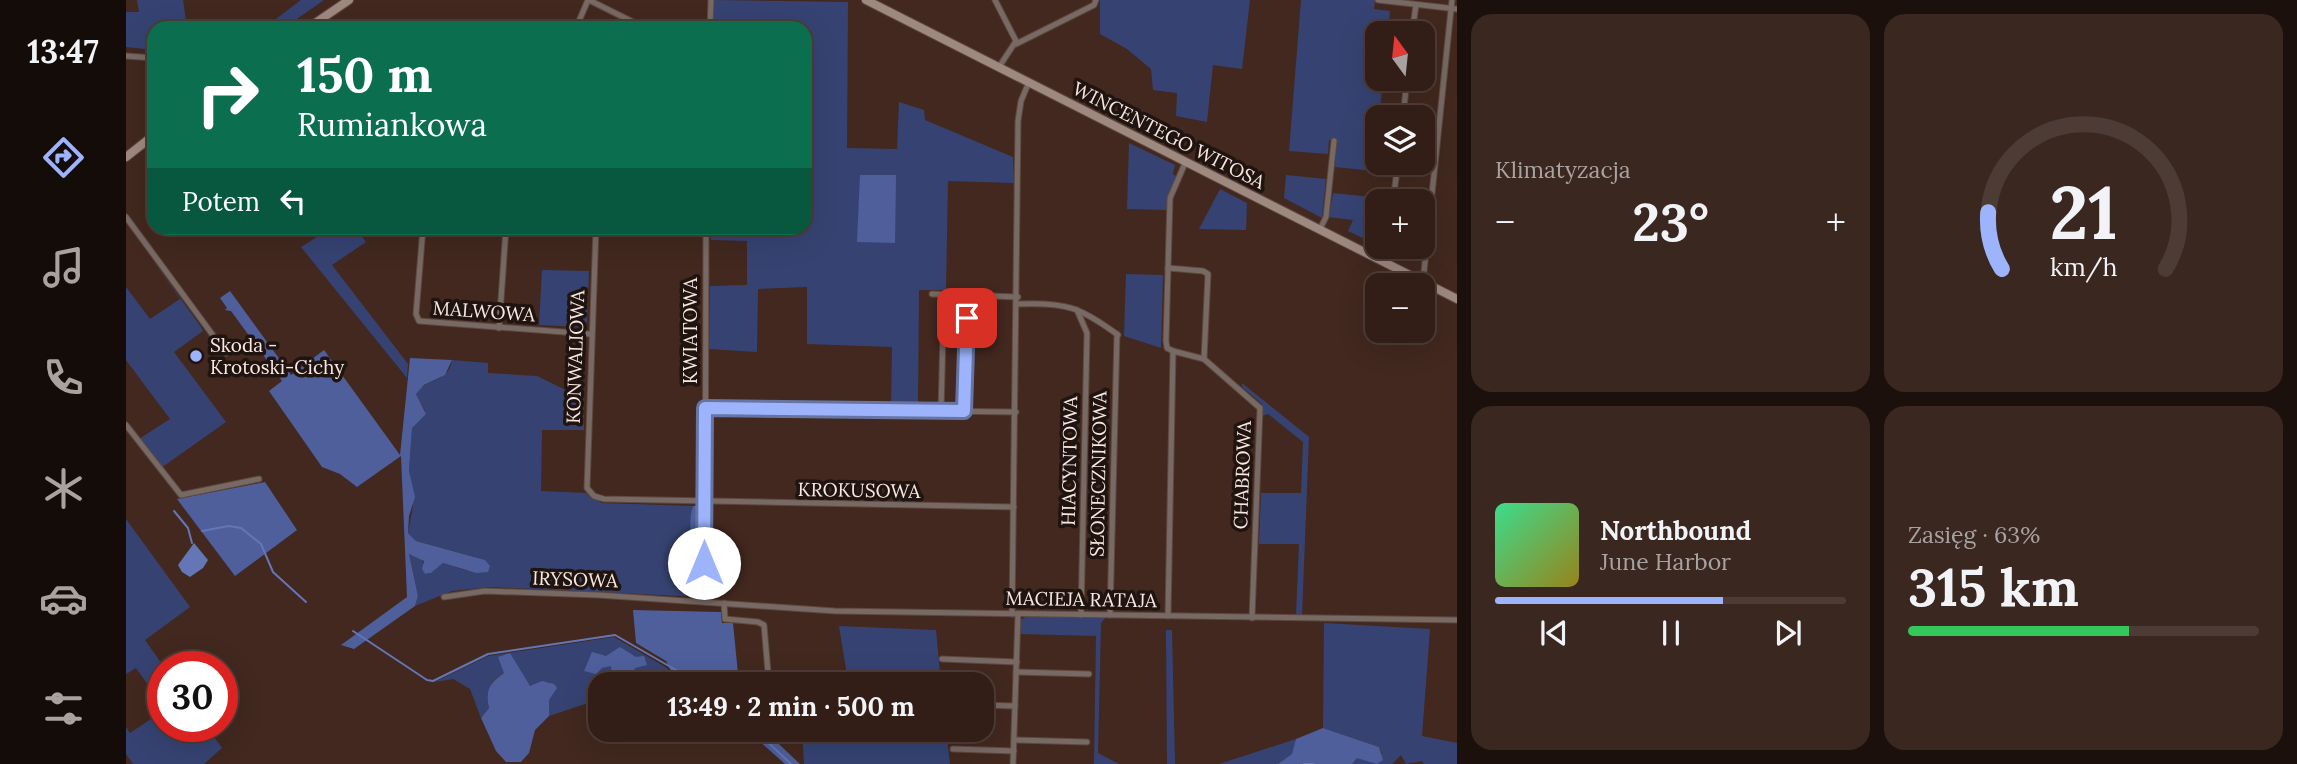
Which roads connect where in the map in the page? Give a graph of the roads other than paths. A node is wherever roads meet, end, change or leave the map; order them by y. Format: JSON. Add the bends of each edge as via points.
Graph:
{"nodes":[{"id":1,"x":349,"y":0,"type":"edge"},
{"id":2,"x":588,"y":0,"type":"edge"},
{"id":3,"x":711,"y":0,"type":"edge"},
{"id":4,"x":866,"y":0,"type":"edge"},
{"id":5,"x":995,"y":0,"type":"edge"},
{"id":6,"x":1378,"y":0,"type":"edge"},
{"id":7,"x":1452,"y":0,"type":"edge"},
{"id":8,"x":1387,"y":1,"type":"edge"},
{"id":9,"x":1096,"y":2,"type":"edge"},
{"id":10,"x":1416,"y":5,"type":"junction"},
{"id":11,"x":1454,"y":9,"type":"edge"},
{"id":12,"x":318,"y":21,"type":"edge"},
{"id":13,"x":579,"y":21,"type":"edge"},
{"id":14,"x":631,"y":21,"type":"edge"},
{"id":15,"x":710,"y":21,"type":"edge"},
{"id":16,"x":1414,"y":21,"type":"edge"},
{"id":17,"x":1016,"y":44,"type":"junction"},
{"id":18,"x":126,"y":56,"type":"edge"},
{"id":19,"x":147,"y":58,"type":"edge"},
{"id":20,"x":999,"y":67,"type":"junction"},
{"id":21,"x":1029,"y":82,"type":"junction"},
{"id":22,"x":147,"y":141,"type":"edge"},
{"id":23,"x":1334,"y":141,"type":"dead end"},
{"id":24,"x":126,"y":158,"type":"edge"},
{"id":25,"x":1186,"y":161,"type":"junction"},
{"id":26,"x":126,"y":217,"type":"edge"},
{"id":27,"x":1320,"y":229,"type":"junction"},
{"id":28,"x":422,"y":235,"type":"edge"},
{"id":29,"x":506,"y":235,"type":"edge"},
{"id":30,"x":596,"y":235,"type":"edge"},
{"id":31,"x":706,"y":235,"type":"edge"},
{"id":32,"x":1168,"y":268,"type":"junction"},
{"id":33,"x":1407,"y":273,"type":"edge"},
{"id":34,"x":1424,"y":273,"type":"edge"},
{"id":35,"x":1435,"y":287,"type":"edge"},
{"id":36,"x":932,"y":294,"type":"dead end"},
{"id":37,"x":944,"y":295,"type":"junction"},
{"id":38,"x":967,"y":295,"type":"junction"},
{"id":39,"x":1457,"y":299,"type":"edge"},
{"id":40,"x":1018,"y":300,"type":"junction"},
{"id":41,"x":1077,"y":310,"type":"junction"},
{"id":42,"x":499,"y":328,"type":"junction"},
{"id":43,"x":590,"y":334,"type":"junction"},
{"id":44,"x":1173,"y":351,"type":"junction"},
{"id":45,"x":226,"y":353,"type":"dead end"},
{"id":46,"x":1204,"y":359,"type":"junction"},
{"id":47,"x":705,"y":408,"type":"junction"},
{"id":48,"x":941,"y":411,"type":"junction"},
{"id":49,"x":964,"y":411,"type":"junction"},
{"id":50,"x":1016,"y":412,"type":"junction"},
{"id":51,"x":126,"y":425,"type":"edge"},
{"id":52,"x":259,"y":479,"type":"dead end"},
{"id":53,"x":587,"y":488,"type":"joint"},
{"id":54,"x":704,"y":503,"type":"junction"},
{"id":55,"x":1014,"y":507,"type":"junction"},
{"id":56,"x":444,"y":597,"type":"dead end"},
{"id":57,"x":705,"y":602,"type":"junction"},
{"id":58,"x":724,"y":603,"type":"junction"},
{"id":59,"x":1015,"y":614,"type":"junction"},
{"id":60,"x":1081,"y":615,"type":"junction"},
{"id":61,"x":1110,"y":615,"type":"junction"},
{"id":62,"x":1168,"y":616,"type":"junction"},
{"id":63,"x":1252,"y":618,"type":"junction"},
{"id":64,"x":1457,"y":620,"type":"edge"},
{"id":65,"x":942,"y":659,"type":"dead end"},
{"id":66,"x":1017,"y":662,"type":"junction"},
{"id":67,"x":768,"y":672,"type":"edge"},
{"id":68,"x":1016,"y":672,"type":"junction"},
{"id":69,"x":1089,"y":674,"type":"dead end"},
{"id":70,"x":994,"y":705,"type":"edge"},
{"id":71,"x":1015,"y":706,"type":"junction"},
{"id":72,"x":1014,"y":740,"type":"junction"},
{"id":73,"x":1087,"y":742,"type":"dead end"},
{"id":74,"x":953,"y":749,"type":"dead end"},
{"id":75,"x":1014,"y":751,"type":"junction"},
{"id":76,"x":1013,"y":764,"type":"edge"}],
"edges":[{"from":1,"to":12,"type":"street"},
{"from":2,"to":13,"type":"street"},
{"from":2,"to":14,"type":"street"},
{"from":3,"to":15,"type":"street"},
{"from":4,"to":20,"type":"street","name":"WINCENTEGO WITOSA"},
{"from":5,"to":17,"type":"street"},
{"from":6,"to":8,"type":"street"},
{"from":7,"to":11,"type":"street"},
{"from":8,"to":10,"type":"street"},
{"from":9,"to":17,"type":"street"},
{"from":10,"to":11,"type":"street"},
{"from":10,"to":16,"type":"street"},
{"from":11,"to":34,"type":"street"},
{"from":17,"to":20,"type":"street"},
{"from":18,"to":19,"type":"street"},
{"from":20,"to":21,"type":"street","name":"WINCENTEGO WITOSA"},
{"from":21,"to":25,"type":"street","name":"WINCENTEGO WITOSA"},
{"from":21,"to":40,"type":"street","via":[[1018,121]]},
{"from":22,"to":24,"type":"street"},
{"from":23,"to":27,"type":"street","via":[[1326,217]]},
{"from":25,"to":27,"type":"street","name":"WINCENTEGO WITOSA"},
{"from":25,"to":32,"type":"street","via":[[1170,198]]},
{"from":26,"to":45,"type":"street"},
{"from":27,"to":33,"type":"street","name":"WINCENTEGO WITOSA"},
{"from":28,"to":42,"type":"street","name":"MALWOWA","via":[[419,321]]},
{"from":29,"to":42,"type":"street"},
{"from":30,"to":43,"type":"street","name":"KONWALIOWA"},
{"from":31,"to":47,"type":"street","name":"KWIATOWA"},
{"from":32,"to":44,"type":"street","via":[[1166,341]]},
{"from":32,"to":46,"type":"street","via":[[1208,274]]},
{"from":35,"to":39,"type":"street","name":"WINCENTEGO WITOSA"},
{"from":36,"to":37,"type":"street"},
{"from":37,"to":38,"type":"street"},
{"from":37,"to":48,"type":"street"},
{"from":38,"to":40,"type":"street"},
{"from":38,"to":49,"type":"street"},
{"from":40,"to":41,"type":"street"},
{"from":40,"to":50,"type":"street"},
{"from":41,"to":60,"type":"street","name":"HIACYNTOWA","via":[[1087,333]]},
{"from":41,"to":61,"type":"street","name":"SŁONECZNIKOWA","via":[[1094,316],[1118,335]]},
{"from":42,"to":43,"type":"street","name":"MALWOWA"},
{"from":43,"to":53,"type":"street","name":"KONWALIOWA"},
{"from":44,"to":46,"type":"street","name":"CHABROWA"},
{"from":44,"to":62,"type":"street"},
{"from":46,"to":63,"type":"street","name":"CHABROWA","via":[[1260,408]]},
{"from":47,"to":48,"type":"street"},
{"from":47,"to":54,"type":"street","name":"KWIATOWA"},
{"from":48,"to":49,"type":"street"},
{"from":49,"to":50,"type":"street"},
{"from":50,"to":55,"type":"street"},
{"from":51,"to":52,"type":"street","via":[[181,495]]},
{"from":53,"to":54,"type":"street","name":"KROKUSOWA","via":[[604,499]]},
{"from":54,"to":55,"type":"street","name":"KROKUSOWA"},
{"from":54,"to":57,"type":"street","name":"KWIATOWA"},
{"from":55,"to":59,"type":"street"},
{"from":56,"to":57,"type":"street","name":"IRYSOWA","via":[[485,592]]},
{"from":57,"to":58,"type":"street","name":"MACIEJA RATAJA"},
{"from":58,"to":59,"type":"street","name":"MACIEJA RATAJA","via":[[835,611]]},
{"from":58,"to":67,"type":"street","via":[[724,619],[764,625]]},
{"from":59,"to":60,"type":"street","name":"MACIEJA RATAJA"},
{"from":59,"to":66,"type":"street"},
{"from":60,"to":61,"type":"street","name":"MACIEJA RATAJA"},
{"from":61,"to":62,"type":"street","name":"MACIEJA RATAJA"},
{"from":62,"to":63,"type":"street","name":"MACIEJA RATAJA"},
{"from":63,"to":64,"type":"street","name":"MACIEJA RATAJA"},
{"from":65,"to":66,"type":"street"},
{"from":66,"to":68,"type":"street"},
{"from":68,"to":69,"type":"street"},
{"from":68,"to":71,"type":"street"},
{"from":70,"to":71,"type":"street"},
{"from":71,"to":72,"type":"street"},
{"from":72,"to":73,"type":"street"},
{"from":72,"to":75,"type":"street"},
{"from":74,"to":75,"type":"street"},
{"from":75,"to":76,"type":"street"}]}
